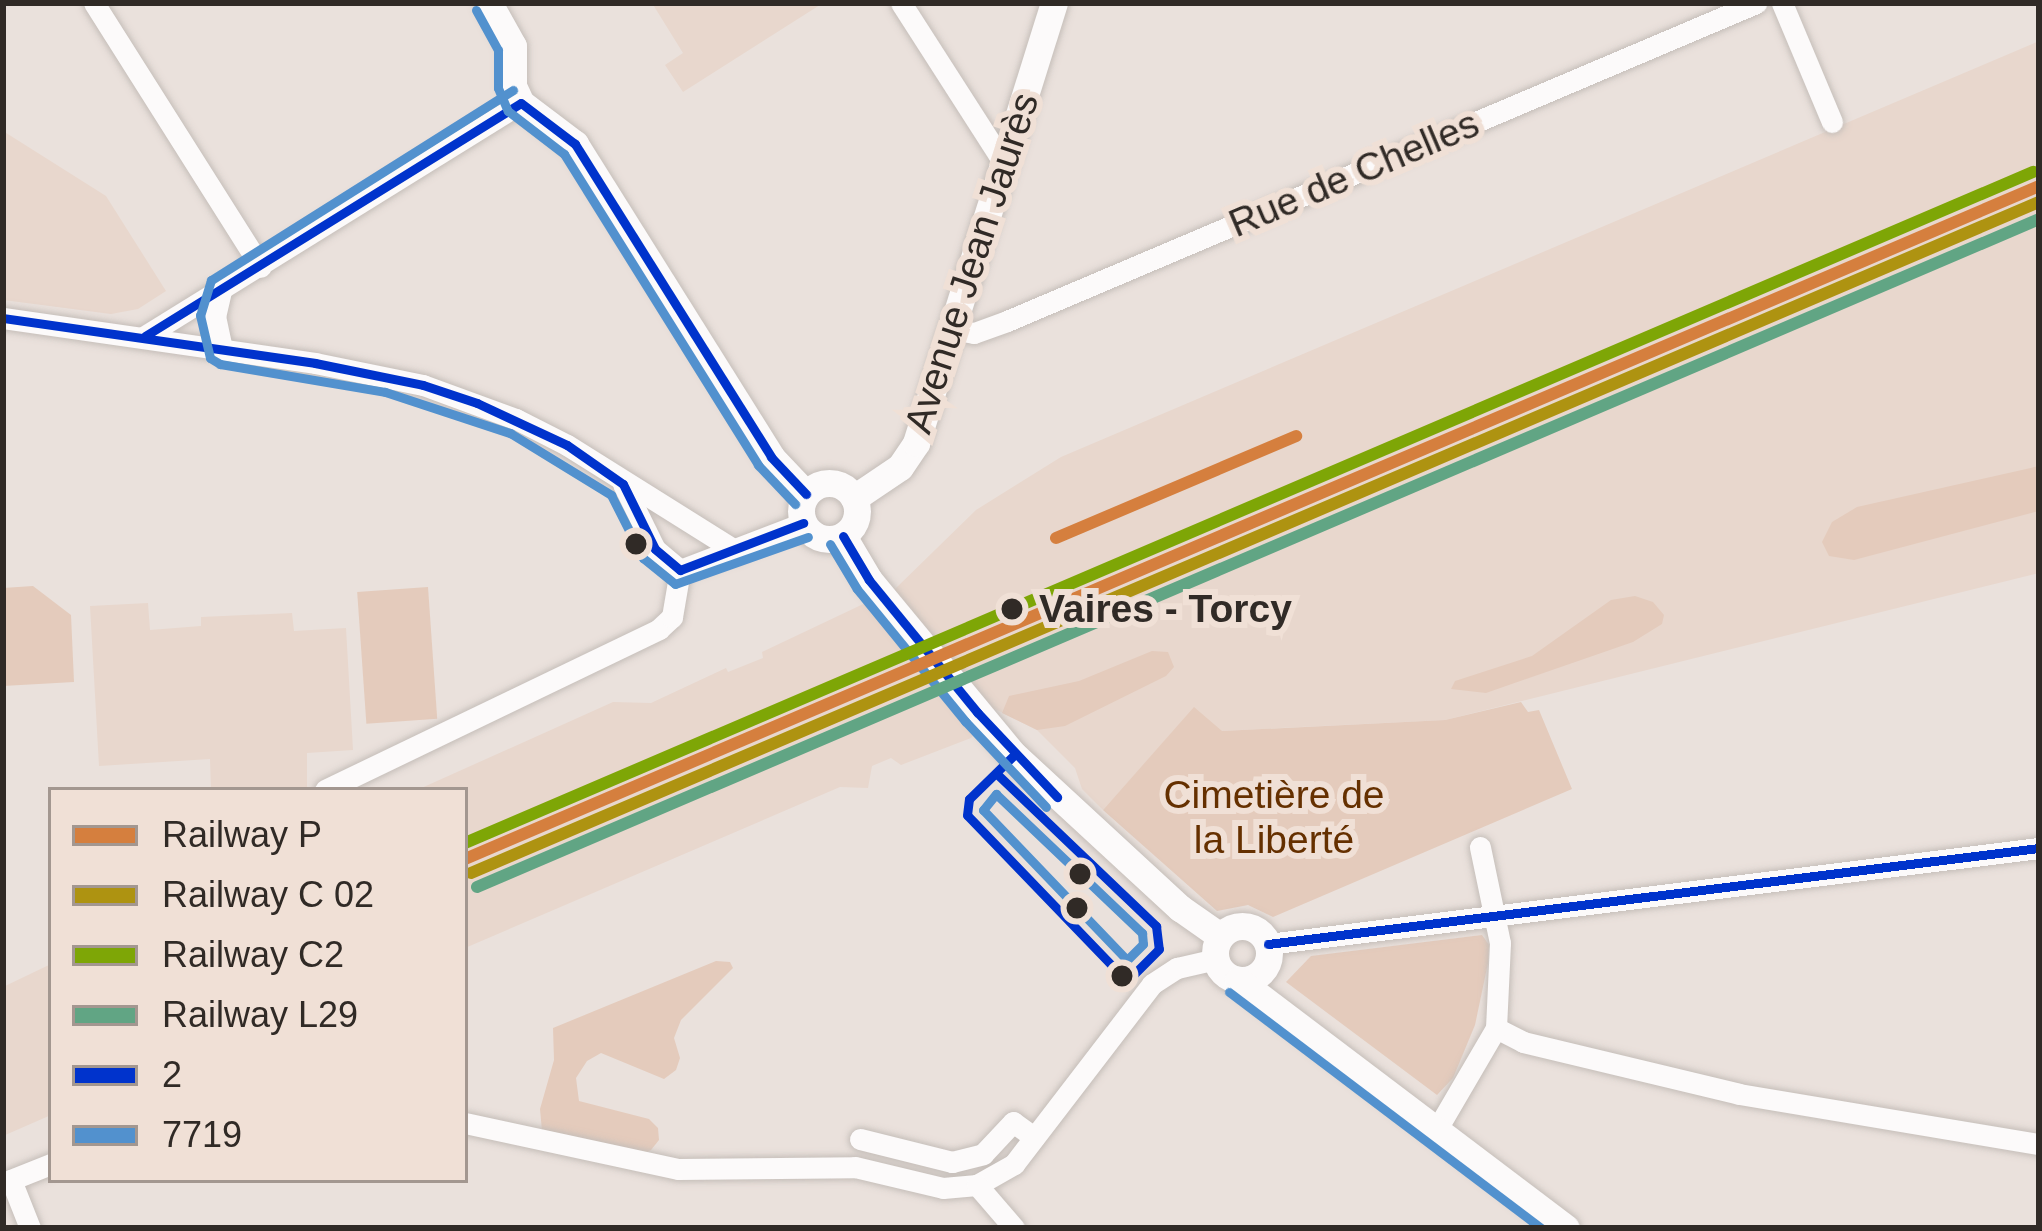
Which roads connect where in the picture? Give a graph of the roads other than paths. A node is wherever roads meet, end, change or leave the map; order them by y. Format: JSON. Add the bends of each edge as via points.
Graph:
{"nodes":[{"id":1,"x":94,"y":3,"type":"edge"},
{"id":2,"x":489,"y":3,"type":"edge"},
{"id":3,"x":901,"y":3,"type":"edge"},
{"id":4,"x":1054,"y":3,"type":"edge"},
{"id":5,"x":1756,"y":3,"type":"edge"},
{"id":6,"x":1782,"y":3,"type":"edge"},
{"id":7,"x":521,"y":103,"type":"junction"},
{"id":8,"x":1832,"y":122,"type":"dead end"},
{"id":9,"x":1004,"y":162,"type":"junction"},
{"id":10,"x":261,"y":267,"type":"junction"},
{"id":11,"x":221,"y":291,"type":"junction"},
{"id":12,"x":3,"y":318,"type":"edge"},
{"id":13,"x":951,"y":329,"type":"junction"},
{"id":14,"x":145,"y":336,"type":"junction"},
{"id":15,"x":222,"y":349,"type":"junction"},
{"id":16,"x":623,"y":484,"type":"junction"},
{"id":17,"x":806,"y":494,"type":"junction"},
{"id":18,"x":854,"y":498,"type":"junction"},
{"id":19,"x":802,"y":523,"type":"junction"},
{"id":20,"x":843,"y":536,"type":"junction"},
{"id":21,"x":736,"y":551,"type":"junction"},
{"id":22,"x":680,"y":570,"type":"junction"},
{"id":23,"x":331,"y":787,"type":"edge"},
{"id":24,"x":1480,"y":847,"type":"dead end"},
{"id":25,"x":2039,"y":848,"type":"edge"},
{"id":26,"x":1497,"y":917,"type":"junction"},
{"id":27,"x":1218,"y":947,"type":"junction"},
{"id":28,"x":1256,"y":964,"type":"junction"},
{"id":29,"x":1496,"y":1028,"type":"junction"},
{"id":30,"x":468,"y":1124,"type":"edge"},
{"id":31,"x":1437,"y":1129,"type":"junction"},
{"id":32,"x":1034,"y":1137,"type":"junction"},
{"id":33,"x":860,"y":1139,"type":"dead end"},
{"id":34,"x":2039,"y":1144,"type":"edge"},
{"id":35,"x":48,"y":1165,"type":"edge"},
{"id":36,"x":7,"y":1182,"type":"edge"},
{"id":37,"x":977,"y":1186,"type":"junction"},
{"id":38,"x":30,"y":1228,"type":"edge"},
{"id":39,"x":1014,"y":1228,"type":"edge"},
{"id":40,"x":1566,"y":1228,"type":"edge"}],
"edges":[{"from":1,"to":10,"type":"street"},
{"from":2,"to":7,"type":"main road","via":[[513,46]]},
{"from":3,"to":9,"type":"street"},
{"from":4,"to":9,"type":"main road","name":"Avenue Jean Jaurès"},
{"from":5,"to":13,"type":"street","name":"Rue de Chelles","via":[[1007,321],[974,333]]},
{"from":6,"to":8,"type":"street"},
{"from":7,"to":10,"type":"street"},
{"from":7,"to":17,"type":"main road","via":[[575,144],[771,458]]},
{"from":9,"to":13,"type":"main road","name":"Avenue Jean Jaurès"},
{"from":10,"to":11,"type":"street"},
{"from":11,"to":14,"type":"street"},
{"from":11,"to":15,"type":"street","via":[[214,316]]},
{"from":12,"to":14,"type":"street"},
{"from":13,"to":18,"type":"main road","name":"Avenue Jean Jaurès","via":[[908,458]]},
{"from":14,"to":15,"type":"street"},
{"from":15,"to":16,"type":"street","via":[[388,376],[477,403],[567,445]]},
{"from":16,"to":21,"type":"street"},
{"from":16,"to":22,"type":"street","via":[[655,549]]},
{"from":17,"to":18,"type":"main road","via":[[829,483]]},
{"from":17,"to":19,"type":"main road"},
{"from":18,"to":20,"type":"main road","via":[[856,520]]},
{"from":19,"to":20,"type":"main road","via":[[821,539]]},
{"from":19,"to":21,"type":"street"},
{"from":20,"to":27,"type":"main road","via":[[977,712]]},
{"from":21,"to":22,"type":"street"},
{"from":22,"to":23,"type":"street","via":[[672,617],[659,629]]},
{"from":24,"to":26,"type":"street"},
{"from":25,"to":26,"type":"street"},
{"from":26,"to":28,"type":"street"},
{"from":26,"to":29,"type":"street"},
{"from":27,"to":28,"type":"main road","via":[[1223,973]]},
{"from":27,"to":28,"type":"main road","via":[[1234,927],[1250,927]]},
{"from":27,"to":32,"type":"street","via":[[1152,984]]},
{"from":28,"to":31,"type":"main road","via":[[1277,1010]]},
{"from":29,"to":31,"type":"street"},
{"from":29,"to":34,"type":"street","via":[[1523,1042],[1739,1094]]},
{"from":30,"to":37,"type":"street","via":[[678,1169],[856,1167],[943,1188]]},
{"from":31,"to":40,"type":"main road"},
{"from":32,"to":33,"type":"street","via":[[1012,1122],[983,1154],[952,1162]]},
{"from":32,"to":37,"type":"street","via":[[1014,1164]]},
{"from":35,"to":36,"type":"street"},
{"from":36,"to":38,"type":"street"},
{"from":37,"to":39,"type":"street"}]}
